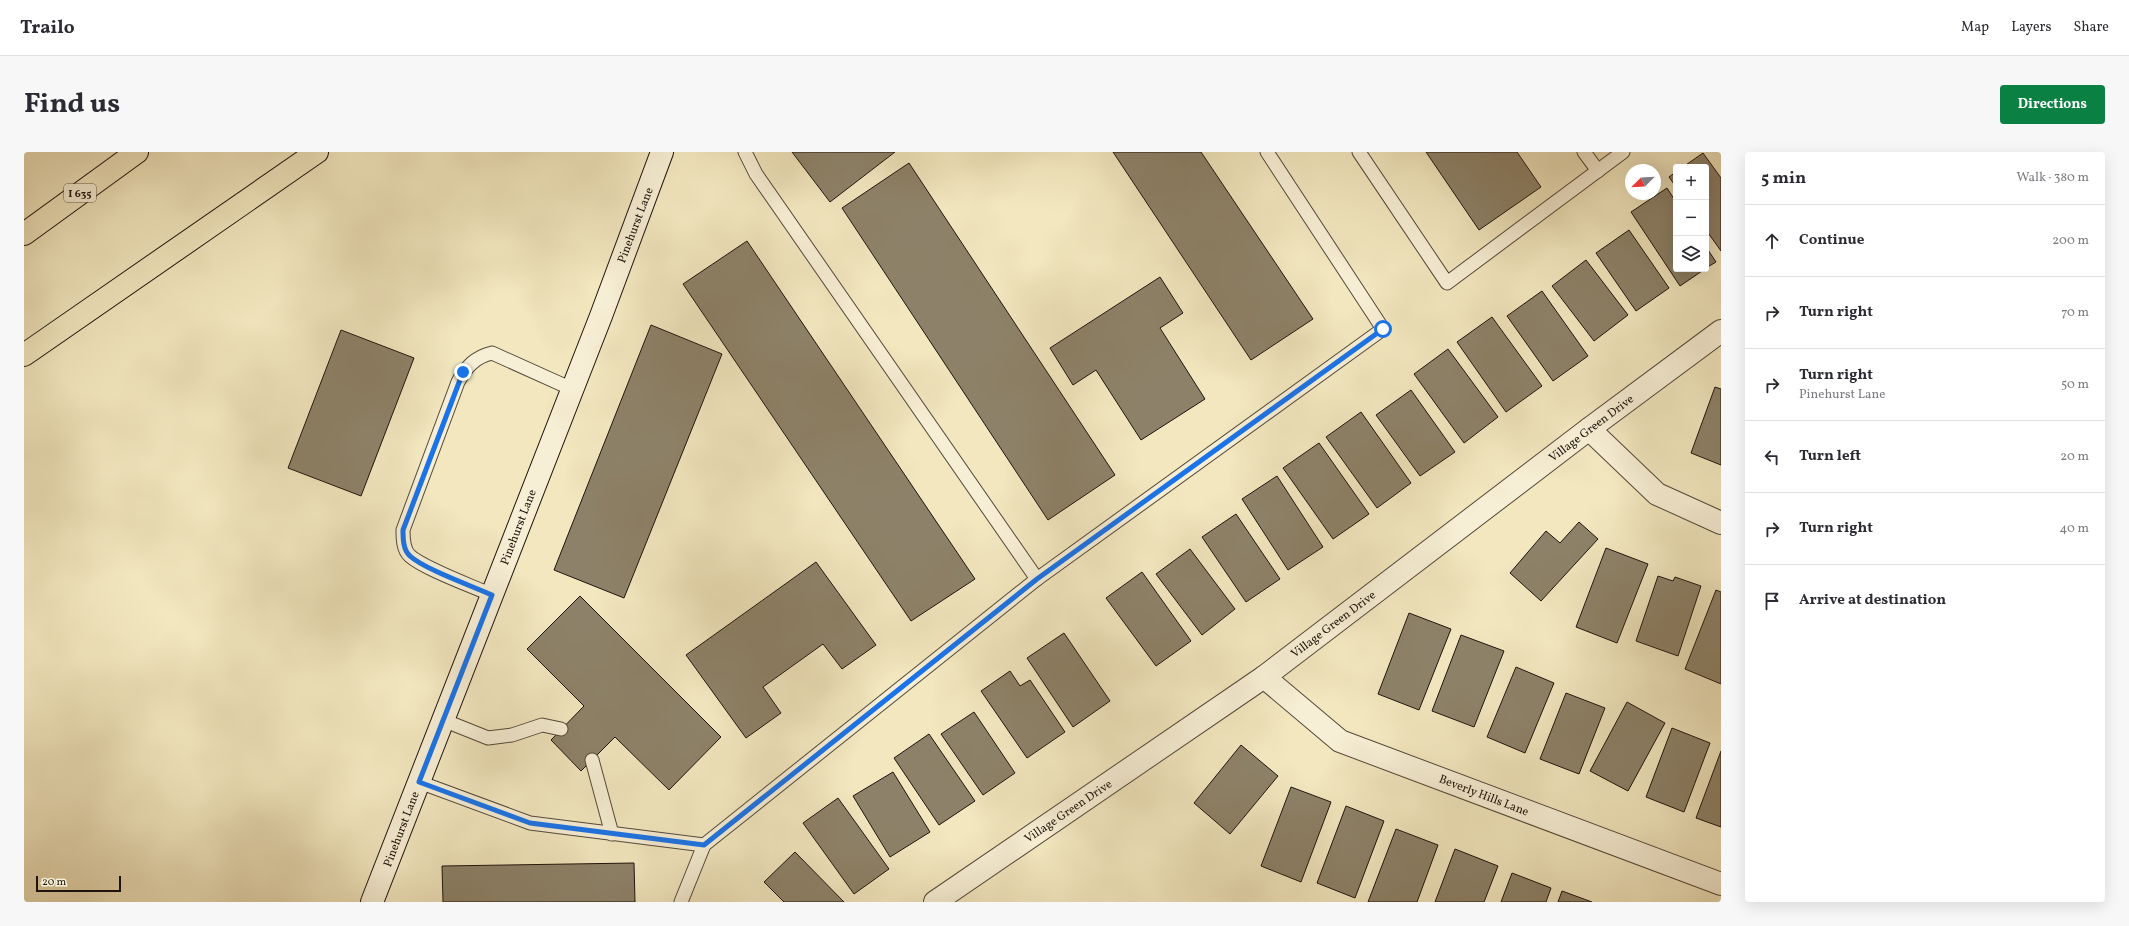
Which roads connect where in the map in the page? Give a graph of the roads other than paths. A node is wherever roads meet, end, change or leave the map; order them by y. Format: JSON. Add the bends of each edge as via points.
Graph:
{"nodes":[{"id":1,"x":137,"y":152,"type":"edge"},
{"id":2,"x":317,"y":152,"type":"edge"},
{"id":3,"x":662,"y":152,"type":"edge"},
{"id":4,"x":745,"y":152,"type":"edge"},
{"id":5,"x":1267,"y":152,"type":"edge"},
{"id":6,"x":1359,"y":152,"type":"edge"},
{"id":7,"x":1584,"y":152,"type":"edge"},
{"id":8,"x":1623,"y":152,"type":"edge"},
{"id":9,"x":1598,"y":171,"type":"junction"},
{"id":10,"x":24,"y":234,"type":"edge"},
{"id":11,"x":1721,"y":331,"type":"edge"},
{"id":12,"x":24,"y":355,"type":"edge"},
{"id":13,"x":572,"y":389,"type":"junction"},
{"id":14,"x":1589,"y":429,"type":"junction"},
{"id":15,"x":1721,"y":523,"type":"edge"},
{"id":16,"x":1037,"y":579,"type":"junction"},
{"id":17,"x":492,"y":595,"type":"junction"},
{"id":18,"x":1264,"y":677,"type":"junction"},
{"id":19,"x":443,"y":720,"type":"junction"},
{"id":20,"x":561,"y":729,"type":"dead end"},
{"id":21,"x":592,"y":760,"type":"dead end"},
{"id":22,"x":419,"y":782,"type":"junction"},
{"id":23,"x":612,"y":834,"type":"junction"},
{"id":24,"x":704,"y":845,"type":"junction"},
{"id":25,"x":1721,"y":884,"type":"edge"},
{"id":26,"x":372,"y":902,"type":"edge"},
{"id":27,"x":681,"y":902,"type":"edge"},
{"id":28,"x":935,"y":902,"type":"edge"}],
"edges":[{"from":1,"to":10,"type":"highway","number":"I 635"},
{"from":2,"to":12,"type":"highway"},
{"from":3,"to":13,"type":"street","name":"Pinehurst Lane"},
{"from":4,"to":16,"type":"lane","via":[[761,180]]},
{"from":5,"to":16,"type":"lane","via":[[1383,329]]},
{"from":6,"to":9,"type":"lane","via":[[1447,283]]},
{"from":7,"to":9,"type":"lane"},
{"from":8,"to":9,"type":"lane"},
{"from":11,"to":14,"type":"street","name":"Village Green Drive"},
{"from":13,"to":17,"type":"street","name":"Pinehurst Lane"},
{"from":13,"to":17,"type":"lane","via":[[492,353],[481,356],[471,363],[458,382],[403,530],[403,543],[409,556]]},
{"from":14,"to":15,"type":"street","via":[[1657,494]]},
{"from":14,"to":18,"type":"street","name":"Village Green Drive"},
{"from":16,"to":24,"type":"lane"},
{"from":17,"to":19,"type":"street","name":"Pinehurst Lane"},
{"from":18,"to":25,"type":"street","name":"Beverly Hills Lane","via":[[1340,741]]},
{"from":18,"to":28,"type":"street","name":"Village Green Drive"},
{"from":19,"to":20,"type":"lane","via":[[488,738],[512,735],[542,725]]},
{"from":19,"to":22,"type":"street","name":"Pinehurst Lane"},
{"from":21,"to":23,"type":"lane"},
{"from":22,"to":23,"type":"lane","via":[[530,823]]},
{"from":22,"to":26,"type":"street","name":"Pinehurst Lane"},
{"from":23,"to":24,"type":"lane"},
{"from":24,"to":27,"type":"lane"}]}
